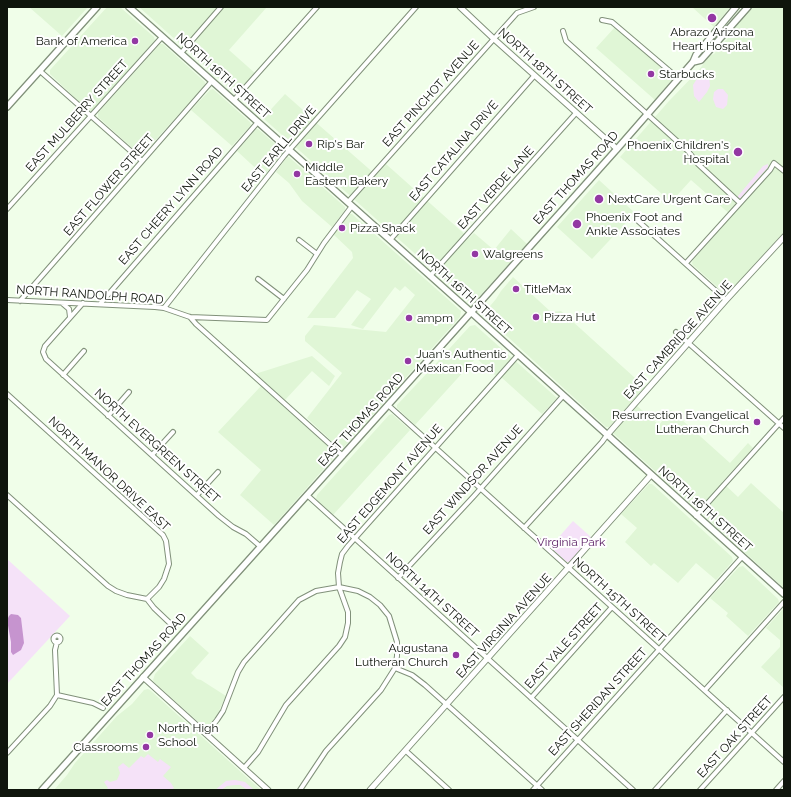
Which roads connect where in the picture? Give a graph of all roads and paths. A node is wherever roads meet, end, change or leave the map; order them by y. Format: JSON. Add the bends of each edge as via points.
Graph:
{"nodes":[{"id":1,"x":97,"y":7,"type":"edge"},
{"id":2,"x":129,"y":7,"type":"edge"},
{"id":3,"x":221,"y":7,"type":"edge"},
{"id":4,"x":317,"y":7,"type":"edge"},
{"id":5,"x":416,"y":7,"type":"edge"},
{"id":6,"x":460,"y":7,"type":"edge"},
{"id":7,"x":534,"y":7,"type":"edge"},
{"id":8,"x":736,"y":7,"type":"edge"},
{"id":9,"x":748,"y":7,"type":"edge"},
{"id":10,"x":528,"y":8,"type":"edge"},
{"id":11,"x":602,"y":20,"type":"dead end"},
{"id":12,"x":563,"y":31,"type":"dead end"},
{"id":13,"x":162,"y":37,"type":"junction"},
{"id":14,"x":494,"y":39,"type":"junction"},
{"id":15,"x":181,"y":53,"type":"junction"},
{"id":16,"x":693,"y":62,"type":"junction"},
{"id":17,"x":40,"y":71,"type":"junction"},
{"id":18,"x":534,"y":76,"type":"junction"},
{"id":19,"x":679,"y":79,"type":"junction"},
{"id":20,"x":212,"y":81,"type":"junction"},
{"id":21,"x":234,"y":100,"type":"junction"},
{"id":22,"x":8,"y":104,"type":"edge"},
{"id":23,"x":576,"y":113,"type":"junction"},
{"id":24,"x":648,"y":114,"type":"junction"},
{"id":25,"x":91,"y":116,"type":"junction"},
{"id":26,"x":258,"y":122,"type":"junction"},
{"id":27,"x":617,"y":149,"type":"junction"},
{"id":28,"x":289,"y":150,"type":"junction"},
{"id":29,"x":142,"y":161,"type":"junction"},
{"id":30,"x":784,"y":171,"type":"edge"},
{"id":31,"x":740,"y":203,"type":"junction"},
{"id":32,"x":350,"y":204,"type":"junction"},
{"id":33,"x":7,"y":209,"type":"edge"},
{"id":34,"x":637,"y":220,"type":"dead end"},
{"id":35,"x":784,"y":237,"type":"edge"},
{"id":36,"x":299,"y":240,"type":"dead end"},
{"id":37,"x":390,"y":240,"type":"junction"},
{"id":38,"x":317,"y":254,"type":"junction"},
{"id":39,"x":686,"y":263,"type":"junction"},
{"id":40,"x":430,"y":276,"type":"junction"},
{"id":41,"x":258,"y":279,"type":"dead end"},
{"id":42,"x":284,"y":299,"type":"junction"},
{"id":43,"x":7,"y":300,"type":"edge"},
{"id":44,"x":726,"y":300,"type":"junction"},
{"id":45,"x":20,"y":301,"type":"junction"},
{"id":46,"x":62,"y":302,"type":"junction"},
{"id":47,"x":83,"y":303,"type":"junction"},
{"id":48,"x":100,"y":304,"type":"junction"},
{"id":49,"x":164,"y":308,"type":"junction"},
{"id":50,"x":472,"y":312,"type":"junction"},
{"id":51,"x":70,"y":317,"type":"junction"},
{"id":52,"x":190,"y":317,"type":"junction"},
{"id":53,"x":267,"y":320,"type":"joint"},
{"id":54,"x":676,"y":332,"type":"dead end"},
{"id":55,"x":688,"y":343,"type":"junction"},
{"id":56,"x":84,"y":352,"type":"dead end"},
{"id":57,"x":518,"y":355,"type":"junction"},
{"id":58,"x":63,"y":375,"type":"junction"},
{"id":59,"x":128,"y":392,"type":"dead end"},
{"id":60,"x":7,"y":394,"type":"edge"},
{"id":61,"x":563,"y":396,"type":"junction"},
{"id":62,"x":388,"y":406,"type":"junction"},
{"id":63,"x":108,"y":416,"type":"junction"},
{"id":64,"x":784,"y":418,"type":"edge"},
{"id":65,"x":779,"y":424,"type":"junction"},
{"id":66,"x":784,"y":428,"type":"edge"},
{"id":67,"x":173,"y":432,"type":"dead end"},
{"id":68,"x":607,"y":435,"type":"junction"},
{"id":69,"x":435,"y":448,"type":"junction"},
{"id":70,"x":152,"y":455,"type":"junction"},
{"id":71,"x":343,"y":456,"type":"junction"},
{"id":72,"x":218,"y":472,"type":"dead end"},
{"id":73,"x":651,"y":475,"type":"junction"},
{"id":74,"x":480,"y":488,"type":"junction"},
{"id":75,"x":7,"y":495,"type":"edge"},
{"id":76,"x":307,"y":495,"type":"junction"},
{"id":77,"x":197,"y":496,"type":"junction"},
{"id":78,"x":696,"y":516,"type":"junction"},
{"id":79,"x":524,"y":528,"type":"junction"},
{"id":80,"x":354,"y":538,"type":"junction"},
{"id":81,"x":261,"y":547,"type":"junction"},
{"id":82,"x":742,"y":557,"type":"junction"},
{"id":83,"x":569,"y":568,"type":"junction"},
{"id":84,"x":398,"y":578,"type":"junction"},
{"id":85,"x":339,"y":586,"type":"junction"},
{"id":86,"x":784,"y":594,"type":"edge"},
{"id":87,"x":147,"y":599,"type":"junction"},
{"id":88,"x":784,"y":602,"type":"edge"},
{"id":89,"x":612,"y":607,"type":"junction"},
{"id":90,"x":174,"y":627,"type":"dead end"},
{"id":91,"x":57,"y":642,"type":"dead end"},
{"id":92,"x":659,"y":649,"type":"junction"},
{"id":93,"x":488,"y":659,"type":"junction"},
{"id":94,"x":395,"y":668,"type":"junction"},
{"id":95,"x":143,"y":678,"type":"junction"},
{"id":96,"x":705,"y":690,"type":"junction"},
{"id":97,"x":57,"y":695,"type":"junction"},
{"id":98,"x":784,"y":697,"type":"edge"},
{"id":99,"x":531,"y":698,"type":"junction"},
{"id":100,"x":447,"y":705,"type":"junction"},
{"id":101,"x":103,"y":708,"type":"dead end"},
{"id":102,"x":727,"y":710,"type":"junction"},
{"id":103,"x":752,"y":733,"type":"junction"},
{"id":104,"x":206,"y":734,"type":"junction"},
{"id":105,"x":577,"y":740,"type":"junction"},
{"id":106,"x":406,"y":751,"type":"junction"},
{"id":107,"x":7,"y":753,"type":"edge"},
{"id":108,"x":784,"y":762,"type":"edge"},
{"id":109,"x":244,"y":768,"type":"junction"},
{"id":110,"x":784,"y":781,"type":"edge"},
{"id":111,"x":537,"y":786,"type":"junction"},
{"id":112,"x":42,"y":790,"type":"edge"},
{"id":113,"x":268,"y":790,"type":"edge"},
{"id":114,"x":300,"y":790,"type":"edge"},
{"id":115,"x":370,"y":790,"type":"edge"},
{"id":116,"x":449,"y":790,"type":"edge"},
{"id":117,"x":533,"y":790,"type":"edge"},
{"id":118,"x":542,"y":790,"type":"edge"},
{"id":119,"x":633,"y":790,"type":"edge"},
{"id":120,"x":655,"y":790,"type":"edge"},
{"id":121,"x":700,"y":790,"type":"edge"},
{"id":122,"x":776,"y":790,"type":"edge"}],
"edges":[{"from":1,"to":17,"type":"main road"},
{"from":2,"to":13,"type":"main road","name":"NORTH 16TH STREET"},
{"from":3,"to":15,"type":"street"},
{"from":4,"to":21,"type":"street"},
{"from":5,"to":28,"type":"street","name":"EAST EARLL DRIVE"},
{"from":6,"to":14,"type":"street","name":"NORTH 18TH STREET"},
{"from":7,"to":10,"type":"street","name":"EAST PINCHOT AVENUE"},
{"from":8,"to":16,"type":"main road","name":"EAST THOMAS ROAD"},
{"from":9,"to":16,"type":"main road","name":"EAST THOMAS ROAD","via":[[701,60]]},
{"from":10,"to":14,"type":"street","name":"EAST PINCHOT AVENUE","via":[[517,13]]},
{"from":11,"to":19,"type":"street","via":[[612,22]]},
{"from":12,"to":24,"type":"street","via":[[566,41]]},
{"from":13,"to":15,"type":"main road","name":"NORTH 16TH STREET"},
{"from":13,"to":25,"type":"street","name":"EAST MULBERRY STREET"},
{"from":14,"to":18,"type":"street","name":"NORTH 18TH STREET"},
{"from":14,"to":32,"type":"street","name":"EAST PINCHOT AVENUE"},
{"from":15,"to":20,"type":"main road","name":"NORTH 16TH STREET"},
{"from":16,"to":19,"type":"main road","name":"EAST THOMAS ROAD"},
{"from":17,"to":22,"type":"main road"},
{"from":17,"to":25,"type":"street"},
{"from":18,"to":23,"type":"street","name":"NORTH 18TH STREET"},
{"from":18,"to":37,"type":"street","name":"EAST CATALINA DRIVE"},
{"from":19,"to":24,"type":"main road","name":"EAST THOMAS ROAD"},
{"from":20,"to":21,"type":"main road","name":"NORTH 16TH STREET"},
{"from":20,"to":29,"type":"street","name":"EAST FLOWER STREET"},
{"from":21,"to":26,"type":"main road","name":"NORTH 16TH STREET"},
{"from":23,"to":27,"type":"street","name":"NORTH 18TH STREET"},
{"from":23,"to":40,"type":"street","name":"EAST VERDE LANE"},
{"from":24,"to":27,"type":"main road","name":"EAST THOMAS ROAD"},
{"from":24,"to":31,"type":"street","via":[[688,151],[704,171]]},
{"from":25,"to":29,"type":"street"},
{"from":25,"to":33,"type":"street","name":"EAST MULBERRY STREET"},
{"from":26,"to":28,"type":"main road","name":"NORTH 16TH STREET"},
{"from":26,"to":48,"type":"street","name":"EAST CHEERY LYNN ROAD"},
{"from":27,"to":50,"type":"main road","name":"EAST THOMAS ROAD"},
{"from":28,"to":32,"type":"main road","name":"NORTH 16TH STREET"},
{"from":28,"to":49,"type":"street","name":"EAST EARLL DRIVE"},
{"from":29,"to":45,"type":"street","name":"EAST FLOWER STREET"},
{"from":30,"to":31,"type":"street","via":[[774,163]]},
{"from":31,"to":39,"type":"street"},
{"from":32,"to":37,"type":"main road","name":"NORTH 16TH STREET"},
{"from":32,"to":38,"type":"street","name":"EAST PINCHOT AVENUE"},
{"from":34,"to":39,"type":"street"},
{"from":35,"to":44,"type":"street","name":"EAST CAMBRIDGE AVENUE"},
{"from":36,"to":38,"type":"street"},
{"from":37,"to":40,"type":"main road","name":"NORTH 16TH STREET"},
{"from":38,"to":42,"type":"street","name":"EAST PINCHOT AVENUE"},
{"from":39,"to":44,"type":"street"},
{"from":40,"to":50,"type":"main road","name":"NORTH 16TH STREET"},
{"from":41,"to":42,"type":"street"},
{"from":42,"to":53,"type":"street","name":"EAST PINCHOT AVENUE"},
{"from":43,"to":45,"type":"street","name":"NORTH RANDOLPH ROAD"},
{"from":44,"to":55,"type":"street","name":"EAST CAMBRIDGE AVENUE"},
{"from":45,"to":46,"type":"street","name":"NORTH RANDOLPH ROAD"},
{"from":46,"to":47,"type":"street","name":"NORTH RANDOLPH ROAD"},
{"from":46,"to":51,"type":"street","via":[[69,309]]},
{"from":47,"to":48,"type":"street","name":"NORTH RANDOLPH ROAD"},
{"from":47,"to":51,"type":"street"},
{"from":48,"to":49,"type":"street","name":"NORTH RANDOLPH ROAD"},
{"from":49,"to":52,"type":"street","name":"NORTH RANDOLPH ROAD"},
{"from":50,"to":57,"type":"main road","name":"NORTH 16TH STREET"},
{"from":50,"to":62,"type":"main road","name":"EAST THOMAS ROAD"},
{"from":51,"to":58,"type":"street","name":"NORTH EVERGREEN STREET","via":[[45,346],[44,356]]},
{"from":52,"to":53,"type":"street","name":"NORTH RANDOLPH ROAD"},
{"from":52,"to":71,"type":"street"},
{"from":54,"to":55,"type":"street"},
{"from":55,"to":65,"type":"street"},
{"from":55,"to":68,"type":"street","name":"EAST CAMBRIDGE AVENUE"},
{"from":56,"to":58,"type":"street"},
{"from":57,"to":61,"type":"main road","name":"NORTH 16TH STREET"},
{"from":57,"to":69,"type":"street","name":"EAST EDGEMONT AVENUE"},
{"from":58,"to":63,"type":"street","name":"NORTH EVERGREEN STREET"},
{"from":59,"to":63,"type":"street"},
{"from":60,"to":87,"type":"street","name":"NORTH MANOR DRIVE EAST","via":[[163,534],[168,548],[169,564],[164,580]]},
{"from":61,"to":68,"type":"main road","name":"NORTH 16TH STREET"},
{"from":61,"to":74,"type":"street","name":"EAST WINDSOR AVENUE"},
{"from":62,"to":69,"type":"street","name":"NORTH 15TH STREET"},
{"from":62,"to":71,"type":"main road","name":"EAST THOMAS ROAD"},
{"from":63,"to":70,"type":"street","name":"NORTH EVERGREEN STREET"},
{"from":64,"to":65,"type":"street"},
{"from":65,"to":66,"type":"street"},
{"from":65,"to":78,"type":"street"},
{"from":67,"to":70,"type":"street"},
{"from":68,"to":73,"type":"main road","name":"NORTH 16TH STREET"},
{"from":68,"to":79,"type":"street","name":"EAST CAMBRIDGE AVENUE"},
{"from":69,"to":74,"type":"street","name":"NORTH 15TH STREET"},
{"from":69,"to":80,"type":"street","name":"EAST EDGEMONT AVENUE"},
{"from":70,"to":77,"type":"street","name":"NORTH EVERGREEN STREET"},
{"from":71,"to":76,"type":"main road","name":"EAST THOMAS ROAD"},
{"from":72,"to":77,"type":"street"},
{"from":73,"to":78,"type":"main road","name":"NORTH 16TH STREET"},
{"from":73,"to":83,"type":"street","name":"EAST VIRGINIA AVENUE"},
{"from":74,"to":79,"type":"street","name":"NORTH 15TH STREET"},
{"from":74,"to":84,"type":"street","name":"EAST WINDSOR AVENUE"},
{"from":75,"to":87,"type":"street","via":[[108,586],[127,595]]},
{"from":76,"to":80,"type":"street","name":"NORTH 14TH STREET"},
{"from":76,"to":81,"type":"main road","name":"EAST THOMAS ROAD"},
{"from":77,"to":81,"type":"street","name":"NORTH EVERGREEN STREET"},
{"from":78,"to":82,"type":"main road","name":"NORTH 16TH STREET"},
{"from":79,"to":83,"type":"street","name":"NORTH 15TH STREET"},
{"from":80,"to":84,"type":"street","name":"NORTH 14TH STREET"},
{"from":80,"to":85,"type":"street","name":"EAST EDGEMONT AVENUE","via":[[342,554],[338,573]]},
{"from":81,"to":95,"type":"main road","name":"EAST THOMAS ROAD"},
{"from":82,"to":86,"type":"main road","name":"NORTH 16TH STREET"},
{"from":82,"to":92,"type":"street","name":"EAST SHERIDAN STREET"},
{"from":83,"to":89,"type":"street","name":"NORTH 15TH STREET"},
{"from":83,"to":93,"type":"street","name":"EAST VIRGINIA AVENUE"},
{"from":84,"to":93,"type":"street","name":"NORTH 14TH STREET"},
{"from":85,"to":94,"type":"street","via":[[370,597],[380,604],[389,616],[397,642]]},
{"from":85,"to":104,"type":"street","via":[[316,591],[295,604],[244,662],[223,711]]},
{"from":85,"to":109,"type":"street","via":[[348,612],[345,637],[286,705],[258,752]]},
{"from":87,"to":90,"type":"street"},
{"from":88,"to":96,"type":"street"},
{"from":89,"to":92,"type":"street","name":"NORTH 15TH STREET"},
{"from":89,"to":99,"type":"street","name":"EAST YALE STREET"},
{"from":91,"to":97,"type":"street"},
{"from":92,"to":96,"type":"street","name":"NORTH 15TH STREET"},
{"from":92,"to":105,"type":"street","name":"EAST SHERIDAN STREET"},
{"from":93,"to":99,"type":"street","name":"NORTH 14TH STREET"},
{"from":93,"to":100,"type":"street","name":"EAST VIRGINIA AVENUE"},
{"from":94,"to":100,"type":"street","via":[[412,675]]},
{"from":94,"to":114,"type":"street","via":[[381,690],[326,750]]},
{"from":95,"to":104,"type":"street"},
{"from":95,"to":112,"type":"main road","name":"EAST THOMAS ROAD"},
{"from":96,"to":102,"type":"street","name":"NORTH 15TH STREET"},
{"from":97,"to":101,"type":"street","via":[[93,703]]},
{"from":97,"to":107,"type":"street"},
{"from":98,"to":103,"type":"street","name":"EAST OAK STREET"},
{"from":99,"to":105,"type":"street","name":"NORTH 14TH STREET"},
{"from":100,"to":106,"type":"street","name":"EAST VIRGINIA AVENUE"},
{"from":100,"to":111,"type":"street"},
{"from":102,"to":103,"type":"street","name":"NORTH 15TH STREET"},
{"from":102,"to":120,"type":"street"},
{"from":103,"to":108,"type":"street","name":"NORTH 15TH STREET"},
{"from":103,"to":121,"type":"street","name":"EAST OAK STREET"},
{"from":104,"to":109,"type":"street"},
{"from":105,"to":111,"type":"street","name":"EAST SHERIDAN STREET"},
{"from":105,"to":119,"type":"street","name":"NORTH 14TH STREET"},
{"from":106,"to":115,"type":"street","name":"EAST VIRGINIA AVENUE"},
{"from":106,"to":116,"type":"street"},
{"from":109,"to":113,"type":"street"},
{"from":110,"to":122,"type":"street"},
{"from":111,"to":117,"type":"street","name":"EAST SHERIDAN STREET"},
{"from":111,"to":118,"type":"street"}]}
